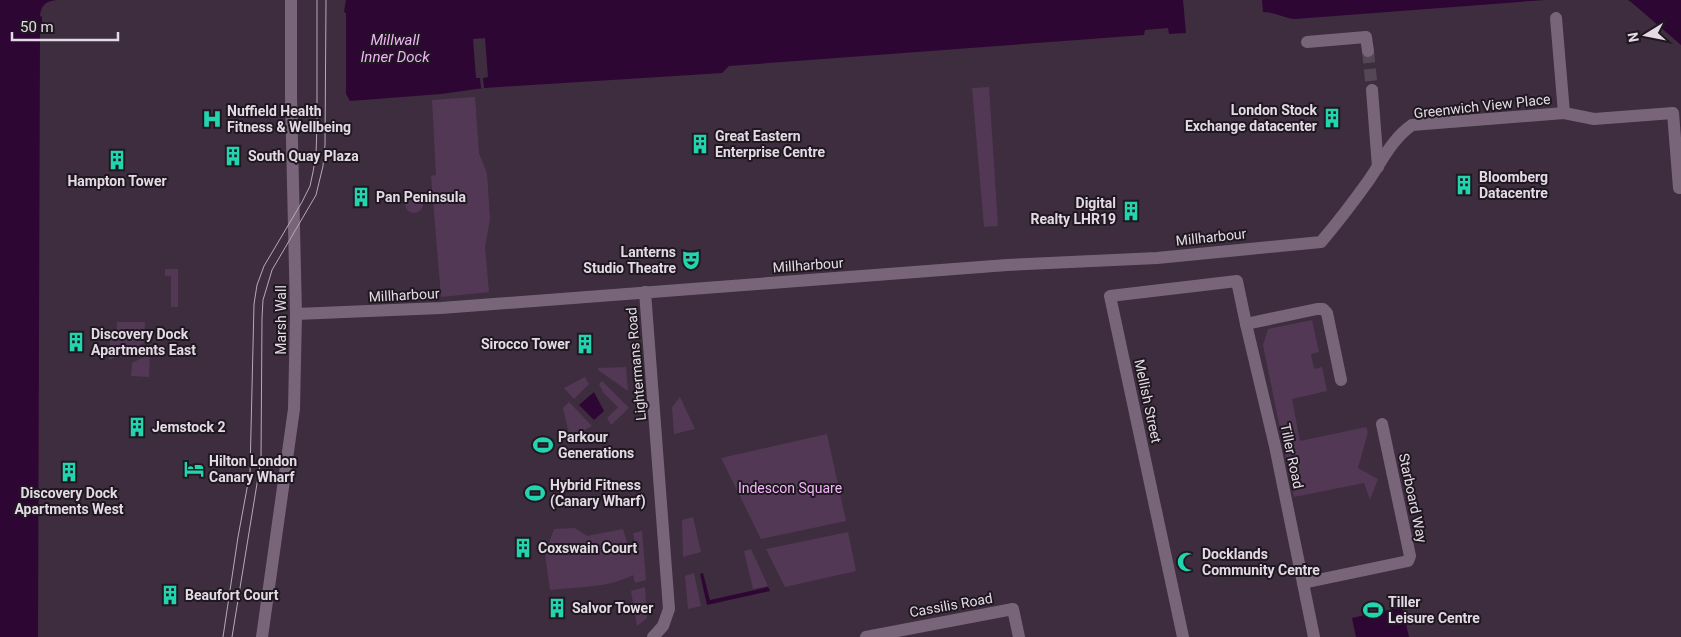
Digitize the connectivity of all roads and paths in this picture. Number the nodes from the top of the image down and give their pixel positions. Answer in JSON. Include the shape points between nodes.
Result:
{"nodes":[{"id":1,"x":291,"y":0,"type":"edge"},
{"id":2,"x":1556,"y":18,"type":"dead end"},
{"id":3,"x":1307,"y":42,"type":"dead end"},
{"id":4,"x":1368,"y":51,"type":"tunnel mouth"},
{"id":5,"x":1372,"y":90,"type":"tunnel mouth"},
{"id":6,"x":1564,"y":113,"type":"junction"},
{"id":7,"x":1378,"y":167,"type":"junction"},
{"id":8,"x":1679,"y":188,"type":"dead end"},
{"id":9,"x":1321,"y":242,"type":"joint"},
{"id":10,"x":1237,"y":281,"type":"joint"},
{"id":11,"x":645,"y":292,"type":"junction"},
{"id":12,"x":296,"y":314,"type":"junction"},
{"id":13,"x":1246,"y":324,"type":"junction"},
{"id":14,"x":1341,"y":380,"type":"dead end"},
{"id":15,"x":1382,"y":424,"type":"dead end"},
{"id":16,"x":1304,"y":583,"type":"junction"},
{"id":17,"x":262,"y":637,"type":"edge"},
{"id":18,"x":653,"y":637,"type":"edge"},
{"id":19,"x":866,"y":637,"type":"edge"},
{"id":20,"x":1019,"y":637,"type":"edge"},
{"id":21,"x":1184,"y":637,"type":"edge"},
{"id":22,"x":1314,"y":637,"type":"edge"}],
"edges":[{"from":1,"to":12,"type":"street","name":"Marsh Wall"},
{"from":2,"to":6,"type":"street"},
{"from":3,"to":4,"type":"street","via":[[1366,37]]},
{"from":5,"to":7,"type":"street"},
{"from":6,"to":7,"type":"street","name":"Greenwich View Place","via":[[1412,126],[1401,133]]},
{"from":6,"to":8,"type":"street","name":"Greenwich View Place","via":[[1594,120],[1673,113]]},
{"from":7,"to":9,"type":"street","name":"Greenwich View Place"},
{"from":9,"to":11,"type":"street","name":"Millharbour","via":[[1157,258],[1007,265]]},
{"from":10,"to":13,"type":"street","name":"Tiller Road"},
{"from":10,"to":21,"type":"street","name":"Mellish Street","via":[[1110,296]]},
{"from":11,"to":12,"type":"street","name":"Millharbour","via":[[441,308]]},
{"from":11,"to":18,"type":"street","name":"Lightermans Road","via":[[669,609],[664,626]]},
{"from":12,"to":17,"type":"street","name":"Marsh Wall","via":[[295,402]]},
{"from":13,"to":14,"type":"street","via":[[1323,309],[1327,313]]},
{"from":13,"to":16,"type":"street","name":"Tiller Road"},
{"from":15,"to":16,"type":"street","name":"Starboard Way","via":[[1410,556],[1408,561]]},
{"from":16,"to":22,"type":"street","name":"Tiller Road"},
{"from":19,"to":20,"type":"street","name":"Cassilis Road","via":[[1013,609]]}]}
